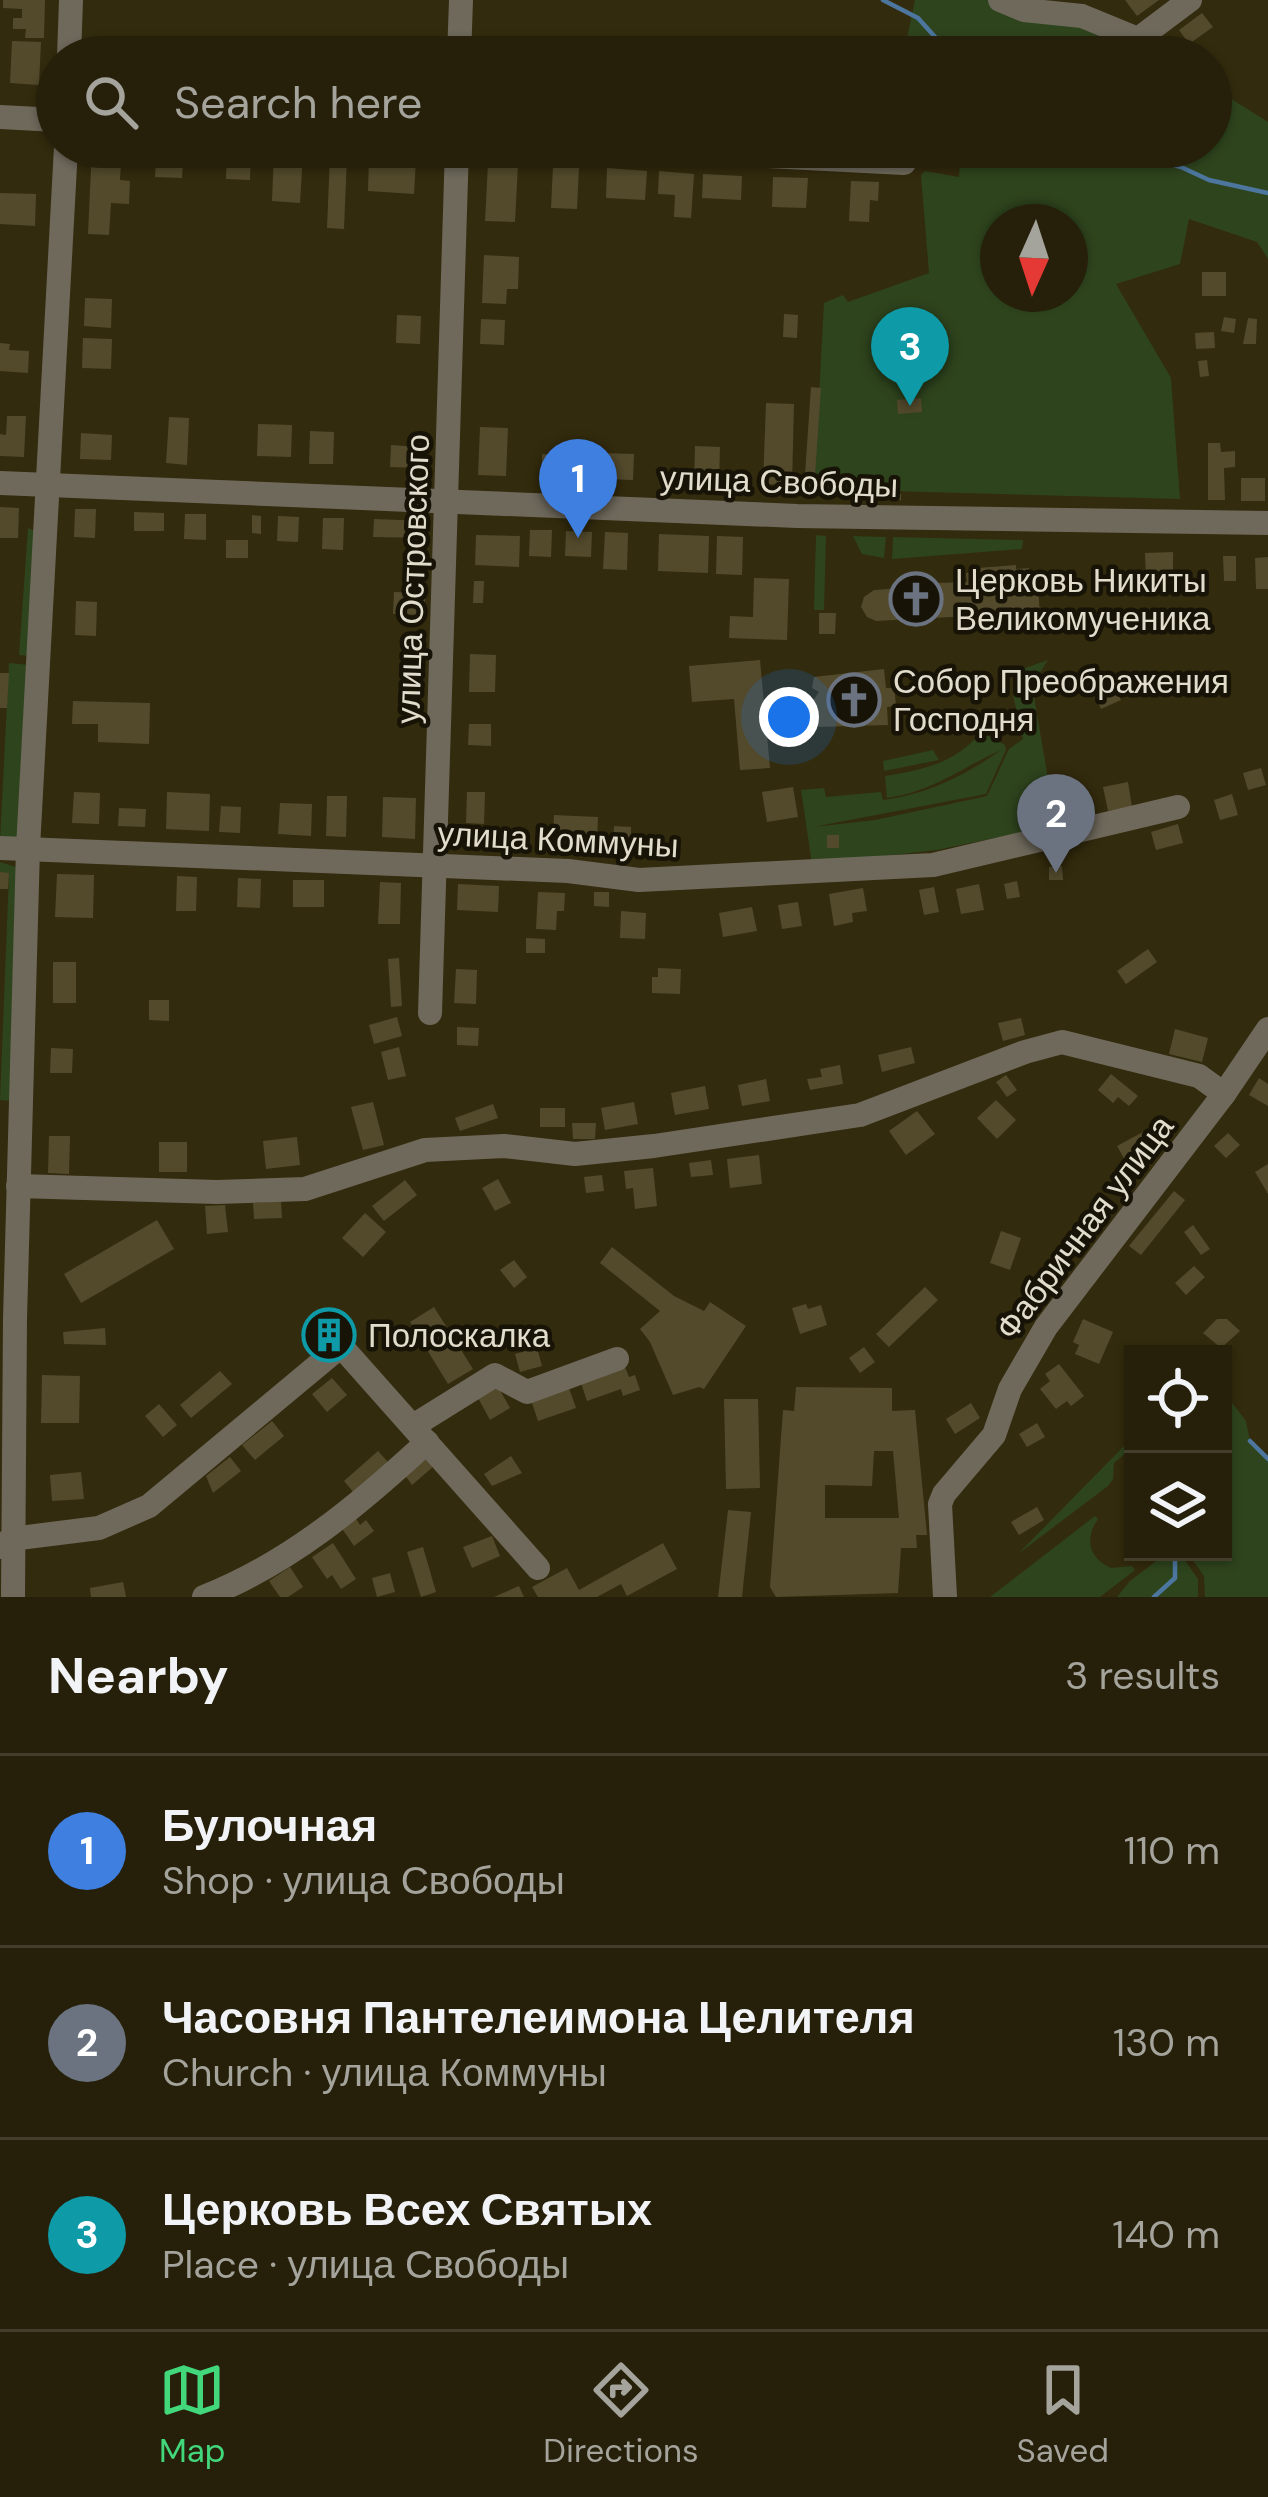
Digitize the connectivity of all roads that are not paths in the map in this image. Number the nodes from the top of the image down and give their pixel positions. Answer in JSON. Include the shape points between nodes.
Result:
{"nodes":[{"id":1,"x":71,"y":0,"type":"edge"},
{"id":2,"x":461,"y":0,"type":"edge"},
{"id":3,"x":1000,"y":0,"type":"edge"},
{"id":4,"x":1190,"y":0,"type":"edge"},
{"id":5,"x":70,"y":36,"type":"edge"},
{"id":6,"x":460,"y":36,"type":"edge"},
{"id":7,"x":1131,"y":36,"type":"edge"},
{"id":8,"x":1142,"y":36,"type":"edge"},
{"id":9,"x":0,"y":117,"type":"edge"},
{"id":10,"x":36,"y":119,"type":"edge"},
{"id":11,"x":65,"y":168,"type":"edge"},
{"id":12,"x":456,"y":168,"type":"edge"},
{"id":13,"x":0,"y":483,"type":"edge"},
{"id":14,"x":49,"y":485,"type":"junction"},
{"id":15,"x":447,"y":500,"type":"junction"},
{"id":16,"x":1268,"y":524,"type":"edge"},
{"id":17,"x":1178,"y":807,"type":"dead end"},
{"id":18,"x":0,"y":848,"type":"edge"},
{"id":19,"x":28,"y":848,"type":"junction"},
{"id":20,"x":437,"y":866,"type":"junction"},
{"id":21,"x":430,"y":1013,"type":"dead end"},
{"id":22,"x":1268,"y":1029,"type":"edge"},
{"id":23,"x":1225,"y":1094,"type":"junction"},
{"id":24,"x":12,"y":1194,"type":"edge"},
{"id":25,"x":617,"y":1359,"type":"dead end"},
{"id":26,"x":420,"y":1434,"type":"junction"},
{"id":27,"x":6,"y":1543,"type":"edge"},
{"id":28,"x":538,"y":1568,"type":"dead end"},
{"id":29,"x":13,"y":1597,"type":"edge"},
{"id":30,"x":204,"y":1597,"type":"edge"},
{"id":31,"x":945,"y":1597,"type":"edge"}],
"edges":[{"from":1,"to":5,"type":"street"},
{"from":2,"to":6,"type":"street"},
{"from":3,"to":7,"type":"street","via":[[1082,16]]},
{"from":4,"to":8,"type":"street"},
{"from":9,"to":10,"type":"street"},
{"from":11,"to":14,"type":"street"},
{"from":12,"to":15,"type":"street","name":"улица Островского"},
{"from":13,"to":14,"type":"street","name":"улица Свободы"},
{"from":14,"to":15,"type":"street","name":"улица Свободы"},
{"from":14,"to":19,"type":"street"},
{"from":15,"to":16,"type":"street","name":"улица Свободы","via":[[774,516]]},
{"from":15,"to":20,"type":"street","name":"улица Островского"},
{"from":17,"to":20,"type":"street","name":"улица Коммуны","via":[[932,865],[639,880]]},
{"from":18,"to":19,"type":"street","name":"улица Коммуны"},
{"from":19,"to":20,"type":"street","name":"улица Коммуны"},
{"from":19,"to":24,"type":"street"},
{"from":20,"to":21,"type":"street","name":"улица Островского"},
{"from":22,"to":23,"type":"street","name":"Фабричная улица"},
{"from":23,"to":24,"type":"street","via":[[1198,1076],[1062,1042],[860,1115],[654,1146],[575,1154],[504,1146],[425,1150],[304,1190]]},
{"from":23,"to":31,"type":"street","name":"Фабричная улица","via":[[1046,1327],[994,1435],[944,1494]]},
{"from":24,"to":27,"type":"street"},
{"from":25,"to":26,"type":"street","via":[[527,1392],[496,1375]]},
{"from":26,"to":27,"type":"street","via":[[341,1346],[149,1506],[100,1528]]},
{"from":26,"to":28,"type":"street"},
{"from":26,"to":30,"type":"street","via":[[340,1518],[253,1578]]},
{"from":27,"to":29,"type":"street"}]}
